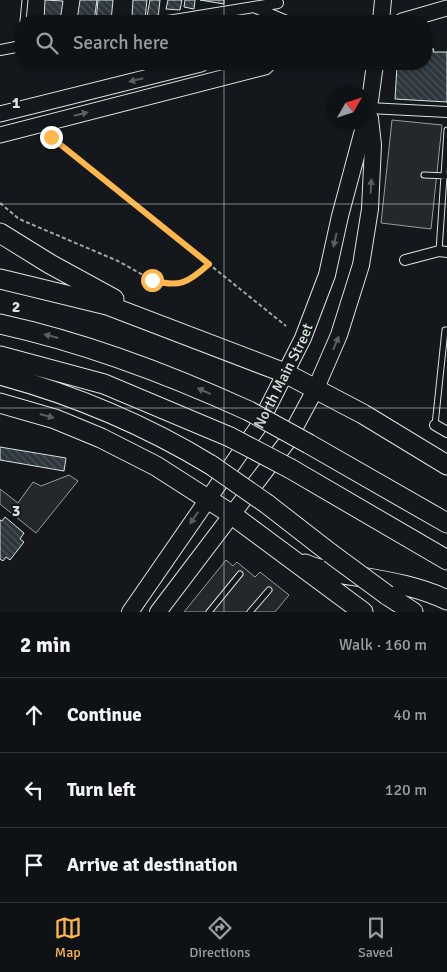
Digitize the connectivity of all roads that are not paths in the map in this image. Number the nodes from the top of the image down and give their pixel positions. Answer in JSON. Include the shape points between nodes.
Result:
{"nodes":[{"id":1,"x":25,"y":0,"type":"edge"},
{"id":2,"x":383,"y":0,"type":"edge"},
{"id":3,"x":278,"y":1,"type":"edge"},
{"id":4,"x":251,"y":7,"type":"junction"},
{"id":5,"x":447,"y":8,"type":"edge"},
{"id":6,"x":24,"y":15,"type":"edge"},
{"id":7,"x":204,"y":15,"type":"edge"},
{"id":8,"x":274,"y":15,"type":"edge"},
{"id":9,"x":382,"y":15,"type":"edge"},
{"id":10,"x":423,"y":15,"type":"edge"},
{"id":11,"x":15,"y":47,"type":"edge"},
{"id":12,"x":0,"y":50,"type":"edge"},
{"id":13,"x":177,"y":70,"type":"edge"},
{"id":14,"x":253,"y":70,"type":"edge"},
{"id":15,"x":374,"y":70,"type":"edge"},
{"id":16,"x":372,"y":86,"type":"edge"},
{"id":17,"x":372,"y":108,"type":"edge"},
{"id":18,"x":447,"y":112,"type":"edge"},
{"id":19,"x":0,"y":114,"type":"edge"},
{"id":20,"x":363,"y":130,"type":"edge"},
{"id":21,"x":371,"y":130,"type":"edge"},
{"id":22,"x":447,"y":130,"type":"edge"},
{"id":23,"x":0,"y":135,"type":"edge"},
{"id":24,"x":424,"y":175,"type":"dead end"},
{"id":25,"x":446,"y":176,"type":"edge"},
{"id":26,"x":0,"y":233,"type":"edge"},
{"id":27,"x":443,"y":251,"type":"edge"},
{"id":28,"x":405,"y":260,"type":"dead end"},
{"id":29,"x":0,"y":279,"type":"edge"},
{"id":30,"x":142,"y":318,"type":"junction"},
{"id":31,"x":0,"y":324,"type":"edge"},
{"id":32,"x":447,"y":330,"type":"edge"},
{"id":33,"x":0,"y":356,"type":"edge"},
{"id":34,"x":285,"y":373,"type":"junction"},
{"id":35,"x":0,"y":375,"type":"edge"},
{"id":36,"x":316,"y":388,"type":"junction"},
{"id":37,"x":0,"y":404,"type":"edge"},
{"id":38,"x":435,"y":425,"type":"joint"},
{"id":39,"x":447,"y":432,"type":"edge"},
{"id":40,"x":447,"y":465,"type":"edge"},
{"id":41,"x":208,"y":498,"type":"junction"},
{"id":42,"x":231,"y":514,"type":"junction"},
{"id":43,"x":447,"y":523,"type":"edge"},
{"id":44,"x":290,"y":558,"type":"junction"},
{"id":45,"x":447,"y":560,"type":"edge"},
{"id":46,"x":240,"y":574,"type":"dead end"},
{"id":47,"x":269,"y":590,"type":"dead end"},
{"id":48,"x":447,"y":600,"type":"edge"},
{"id":49,"x":130,"y":612,"type":"edge"},
{"id":50,"x":158,"y":612,"type":"edge"},
{"id":51,"x":209,"y":612,"type":"edge"},
{"id":52,"x":250,"y":612,"type":"edge"},
{"id":53,"x":363,"y":612,"type":"edge"},
{"id":54,"x":413,"y":612,"type":"edge"}],
"edges":[{"from":1,"to":6,"type":"lane"},
{"from":2,"to":9,"type":"main road"},
{"from":3,"to":4,"type":"street"},
{"from":4,"to":7,"type":"street"},
{"from":4,"to":8,"type":"street"},
{"from":5,"to":10,"type":"main road"},
{"from":11,"to":12,"type":"street"},
{"from":13,"to":19,"type":"main road","one_way":true},
{"from":23,"to":14,"type":"main road","one_way":true},
{"from":15,"to":16,"type":"main road","name":"North Main Street"},
{"from":17,"to":18,"type":"street"},
{"from":20,"to":34,"type":"main road","name":"North Main Street","one_way":true,"via":[[327,275],[303,338]]},
{"from":36,"to":21,"type":"main road","name":"North Main Street","one_way":true,"via":[[339,336],[361,265],[371,191]]},
{"from":22,"to":25,"type":"lane"},
{"from":24,"to":25,"type":"lane"},
{"from":25,"to":27,"type":"lane"},
{"from":26,"to":30,"type":"highway","via":[[129,307]]},
{"from":27,"to":28,"type":"street"},
{"from":29,"to":30,"type":"highway","via":[[76,296]]},
{"from":30,"to":34,"type":"highway"},
{"from":43,"to":31,"type":"highway","one_way":true,"bridge":true,"via":[[248,411],[141,364],[52,336]]},
{"from":32,"to":38,"type":"lane","via":[[444,330]]},
{"from":33,"to":45,"type":"highway","bridge":true,"via":[[104,384],[230,437]]},
{"from":34,"to":36,"type":"highway"},
{"from":34,"to":41,"type":"main road","name":"North Main Street","via":[[258,426]]},
{"from":35,"to":54,"type":"highway","bridge":true,"via":[[105,410],[211,465]]},
{"from":36,"to":40,"type":"highway"},
{"from":36,"to":42,"type":"main road","name":"North Main Street","via":[[287,442]]},
{"from":37,"to":41,"type":"highway","one_way":true,"via":[[56,419],[101,438]]},
{"from":38,"to":39,"type":"street"},
{"from":41,"to":42,"type":"highway"},
{"from":41,"to":49,"type":"main road","name":"North Main Street","one_way":true},
{"from":42,"to":44,"type":"highway"},
{"from":42,"to":50,"type":"main road","name":"North Main Street"},
{"from":44,"to":48,"type":"highway","via":[[314,568],[428,591]]},
{"from":44,"to":53,"type":"highway"},
{"from":46,"to":51,"type":"lane"},
{"from":47,"to":52,"type":"lane"}]}
